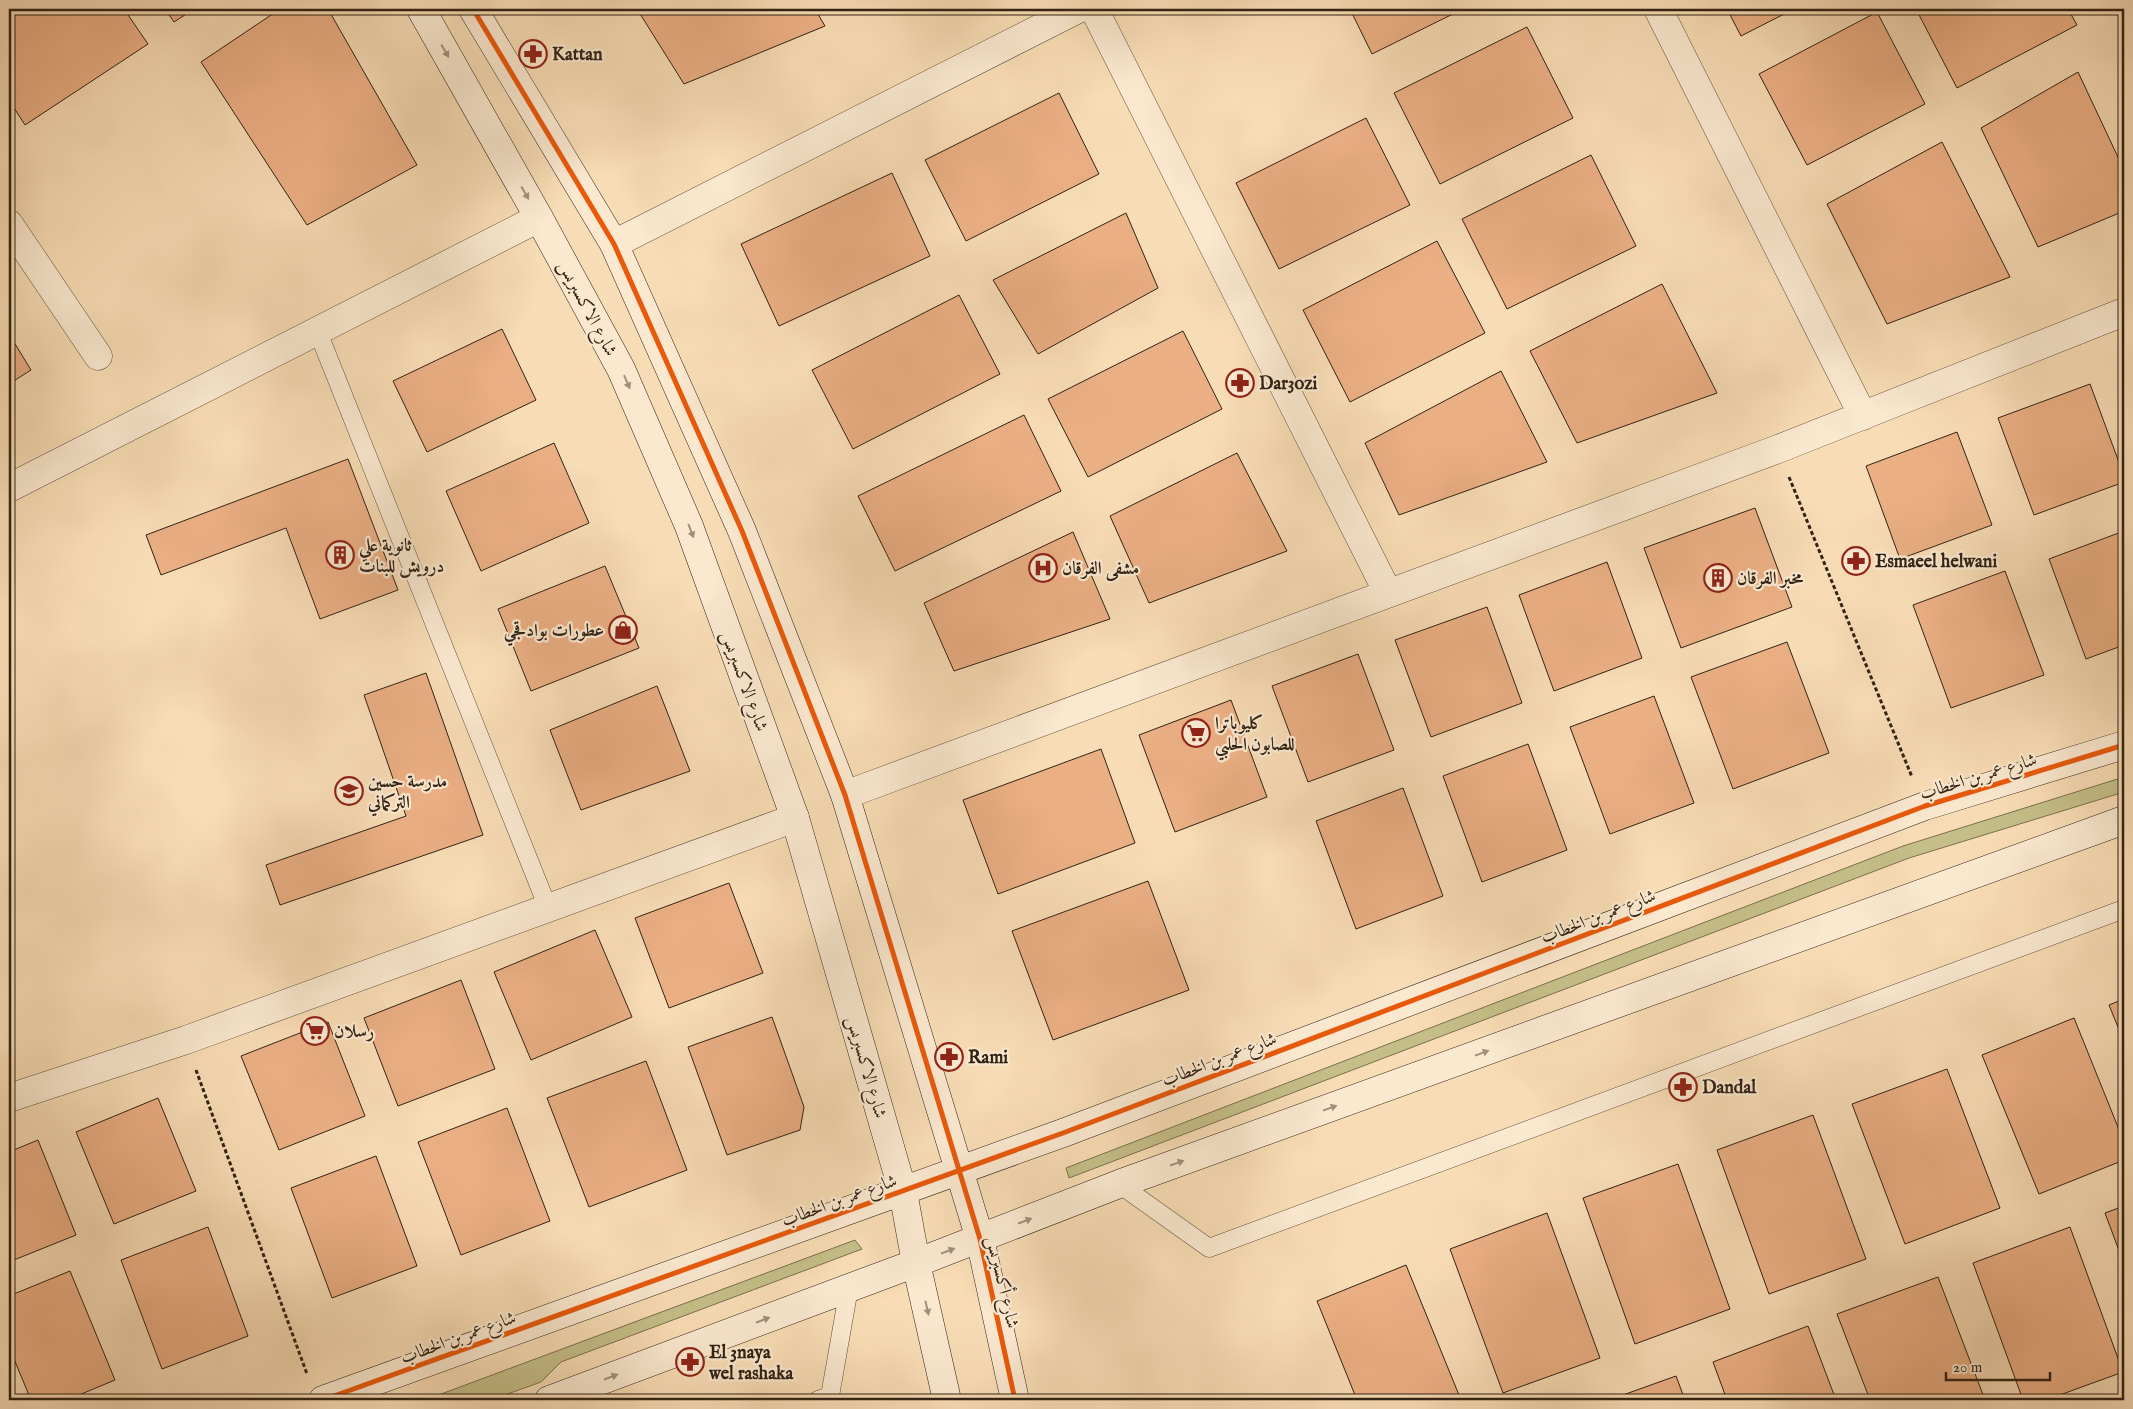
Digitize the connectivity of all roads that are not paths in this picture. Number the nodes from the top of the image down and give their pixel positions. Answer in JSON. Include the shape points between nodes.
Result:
{"nodes":[{"id":1,"x":421,"y":9,"type":"edge"},
{"id":2,"x":473,"y":9,"type":"edge"},
{"id":3,"x":1078,"y":9,"type":"edge"},
{"id":4,"x":1094,"y":9,"type":"edge"},
{"id":5,"x":1658,"y":9,"type":"edge"},
{"id":6,"x":539,"y":218,"type":"junction"},
{"id":7,"x":9,"y":224,"type":"edge"},
{"id":8,"x":614,"y":244,"type":"junction"},
{"id":9,"x":2124,"y":312,"type":"edge"},
{"id":10,"x":318,"y":332,"type":"junction"},
{"id":11,"x":98,"y":356,"type":"dead end"},
{"id":12,"x":1864,"y":416,"type":"junction"},
{"id":13,"x":9,"y":488,"type":"edge"},
{"id":14,"x":1388,"y":593,"type":"junction"},
{"id":15,"x":2124,"y":745,"type":"edge"},
{"id":16,"x":845,"y":795,"type":"junction"},
{"id":17,"x":795,"y":818,"type":"junction"},
{"id":18,"x":2124,"y":820,"type":"edge"},
{"id":19,"x":548,"y":908,"type":"junction"},
{"id":20,"x":2124,"y":909,"type":"edge"},
{"id":21,"x":9,"y":1098,"type":"edge"},
{"id":22,"x":959,"y":1170,"type":"junction"},
{"id":23,"x":1119,"y":1184,"type":"junction"},
{"id":24,"x":903,"y":1192,"type":"junction"},
{"id":25,"x":980,"y":1239,"type":"junction"},
{"id":26,"x":916,"y":1263,"type":"junction"},
{"id":27,"x":848,"y":1288,"type":"junction"},
{"id":28,"x":317,"y":1391,"type":"edge"},
{"id":29,"x":549,"y":1400,"type":"edge"},
{"id":30,"x":818,"y":1400,"type":"edge"},
{"id":31,"x":947,"y":1400,"type":"edge"},
{"id":32,"x":1015,"y":1400,"type":"edge"}],
"edges":[{"from":1,"to":6,"type":"street","name":"شارع الاكسبريس","one_way":true},
{"from":2,"to":8,"type":"street","name":"شارع أكسبريس"},
{"from":3,"to":8,"type":"street"},
{"from":4,"to":14,"type":"street"},
{"from":5,"to":12,"type":"street"},
{"from":6,"to":10,"type":"street"},
{"from":6,"to":17,"type":"street","name":"شارع الاكسبريس","one_way":true,"via":[[621,369],[689,526]]},
{"from":7,"to":11,"type":"street"},
{"from":8,"to":16,"type":"street","name":"شارع أكسبريس","via":[[742,531]]},
{"from":9,"to":12,"type":"street"},
{"from":10,"to":13,"type":"street"},
{"from":10,"to":19,"type":"lane"},
{"from":12,"to":14,"type":"street"},
{"from":14,"to":16,"type":"street"},
{"from":15,"to":22,"type":"street","name":"شارع عمر بن الخطاب","via":[[1924,806]]},
{"from":16,"to":22,"type":"street","name":"شارع أكسبريس"},
{"from":17,"to":19,"type":"street"},
{"from":17,"to":24,"type":"street","name":"شارع الاكسبريس"},
{"from":23,"to":18,"type":"street","one_way":true},
{"from":19,"to":21,"type":"street","via":[[186,1040]]},
{"from":20,"to":23,"type":"lane","via":[[1209,1248]]},
{"from":22,"to":24,"type":"street","name":"شارع عمر بن الخطاب"},
{"from":22,"to":25,"type":"street","name":"شارع أكسبريس"},
{"from":25,"to":23,"type":"street","one_way":true},
{"from":24,"to":26,"type":"street","name":"شارع الاكسبريس"},
{"from":24,"to":28,"type":"street","name":"شارع عمر بن الخطاب"},
{"from":26,"to":25,"type":"street","one_way":true},
{"from":25,"to":32,"type":"street","name":"شارع أكسبريس"},
{"from":26,"to":27,"type":"street"},
{"from":26,"to":31,"type":"street","name":"شارع الاكسبريس","one_way":true},
{"from":29,"to":27,"type":"street","one_way":true},
{"from":27,"to":30,"type":"lane","via":[[830,1396]]}]}
